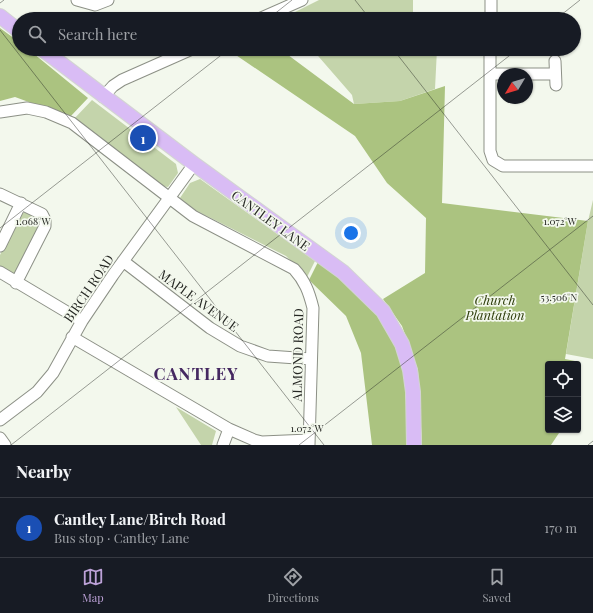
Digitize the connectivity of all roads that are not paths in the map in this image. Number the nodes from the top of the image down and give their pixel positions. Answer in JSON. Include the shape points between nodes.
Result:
{"nodes":[{"id":1,"x":77,"y":0,"type":"edge"},
{"id":2,"x":108,"y":0,"type":"edge"},
{"id":3,"x":302,"y":0,"type":"edge"},
{"id":4,"x":491,"y":0,"type":"edge"},
{"id":5,"x":275,"y":12,"type":"edge"},
{"id":6,"x":491,"y":12,"type":"edge"},
{"id":7,"x":0,"y":16,"type":"edge"},
{"id":8,"x":12,"y":25,"type":"edge"},
{"id":9,"x":51,"y":56,"type":"edge"},
{"id":10,"x":176,"y":56,"type":"edge"},
{"id":11,"x":490,"y":56,"type":"edge"},
{"id":12,"x":555,"y":61,"type":"dead end"},
{"id":13,"x":490,"y":74,"type":"junction"},
{"id":14,"x":103,"y":97,"type":"junction"},
{"id":15,"x":0,"y":112,"type":"edge"},
{"id":16,"x":194,"y":164,"type":"junction"},
{"id":17,"x":593,"y":166,"type":"edge"},
{"id":18,"x":0,"y":194,"type":"edge"},
{"id":19,"x":171,"y":198,"type":"junction"},
{"id":20,"x":21,"y":204,"type":"junction"},
{"id":21,"x":0,"y":246,"type":"edge"},
{"id":22,"x":123,"y":261,"type":"junction"},
{"id":23,"x":0,"y":272,"type":"edge"},
{"id":24,"x":16,"y":283,"type":"junction"},
{"id":25,"x":82,"y":321,"type":"junction"},
{"id":26,"x":72,"y":337,"type":"junction"},
{"id":27,"x":311,"y":359,"type":"junction"},
{"id":28,"x":0,"y":420,"type":"edge"},
{"id":29,"x":229,"y":429,"type":"junction"},
{"id":30,"x":0,"y":438,"type":"edge"},
{"id":31,"x":309,"y":443,"type":"edge"},
{"id":32,"x":5,"y":445,"type":"edge"},
{"id":33,"x":223,"y":445,"type":"edge"},
{"id":34,"x":414,"y":445,"type":"edge"}],
"edges":[{"from":1,"to":2,"type":"street","via":[[94,5]]},
{"from":3,"to":5,"type":"street"},
{"from":4,"to":6,"type":"street"},
{"from":7,"to":8,"type":"main road"},
{"from":9,"to":14,"type":"main road","name":"CANTLEY LANE"},
{"from":10,"to":14,"type":"street","via":[[122,80]]},
{"from":11,"to":13,"type":"street"},
{"from":12,"to":13,"type":"street","via":[[555,79]]},
{"from":13,"to":17,"type":"street","via":[[490,151],[493,160],[503,166]]},
{"from":14,"to":16,"type":"main road","name":"CANTLEY LANE"},
{"from":15,"to":19,"type":"street","name":"ALMOND ROAD","via":[[27,108],[46,112],[72,124]]},
{"from":16,"to":19,"type":"street","name":"BIRCH ROAD"},
{"from":16,"to":34,"type":"main road","name":"CANTLEY LANE","via":[[343,272],[384,311],[402,344],[410,370]]},
{"from":18,"to":20,"type":"street"},
{"from":19,"to":22,"type":"street","name":"BIRCH ROAD"},
{"from":19,"to":27,"type":"street","name":"ALMOND ROAD","via":[[193,216],[294,269],[310,294],[313,308]]},
{"from":20,"to":21,"type":"street"},
{"from":20,"to":24,"type":"street","via":[[42,214],[45,220]]},
{"from":22,"to":25,"type":"street","name":"BIRCH ROAD"},
{"from":22,"to":27,"type":"street","name":"MAPLE AVENUE","via":[[210,328],[240,346],[268,356]]},
{"from":23,"to":24,"type":"street"},
{"from":24,"to":25,"type":"street"},
{"from":25,"to":26,"type":"street","name":"BIRCH ROAD"},
{"from":26,"to":28,"type":"street","name":"BIRCH ROAD","via":[[44,384]]},
{"from":26,"to":29,"type":"street"},
{"from":27,"to":31,"type":"street","name":"ALMOND ROAD"},
{"from":29,"to":31,"type":"street","via":[[262,442]]},
{"from":29,"to":33,"type":"street"},
{"from":30,"to":32,"type":"street"}]}
